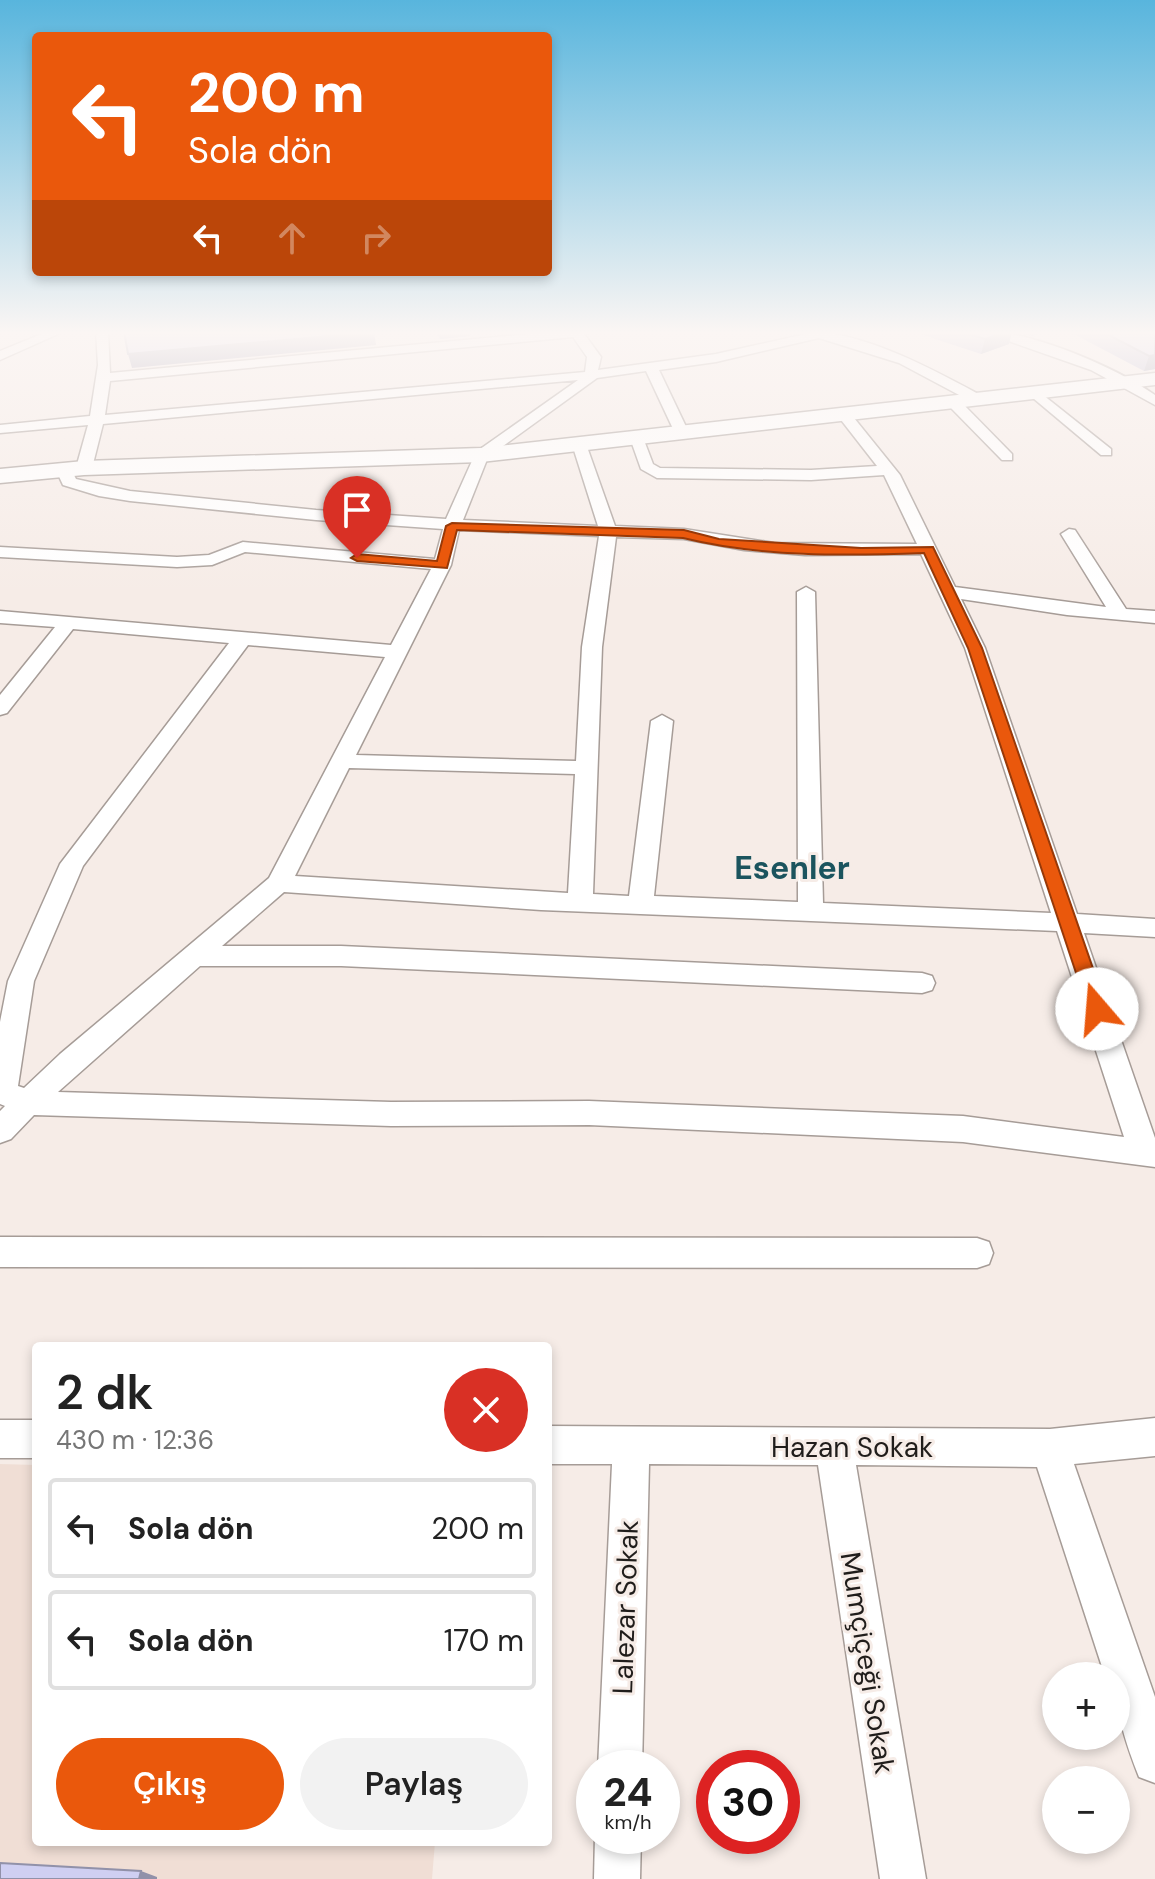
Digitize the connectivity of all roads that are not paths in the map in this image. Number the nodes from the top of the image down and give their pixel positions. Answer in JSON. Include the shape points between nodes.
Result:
{"nodes":[{"id":1,"x":97,"y":419,"type":"junction"},
{"id":2,"x":101,"y":419,"type":"edge"},
{"id":3,"x":531,"y":419,"type":"edge"},
{"id":4,"x":675,"y":419,"type":"edge"},
{"id":5,"x":819,"y":419,"type":"edge"},
{"id":6,"x":847,"y":419,"type":"edge"},
{"id":7,"x":969,"y":419,"type":"edge"},
{"id":8,"x":1066,"y":419,"type":"edge"},
{"id":9,"x":0,"y":429,"type":"edge"},
{"id":10,"x":682,"y":433,"type":"junction"},
{"id":11,"x":637,"y":438,"type":"junction"},
{"id":12,"x":579,"y":444,"type":"junction"},
{"id":13,"x":1106,"y":452,"type":"dead end"},
{"id":14,"x":481,"y":455,"type":"junction"},
{"id":15,"x":1007,"y":457,"type":"dead end"},
{"id":16,"x":74,"y":469,"type":"junction"},
{"id":17,"x":888,"y":470,"type":"junction"},
{"id":18,"x":0,"y":476,"type":"edge"},
{"id":19,"x":452,"y":526,"type":"junction"},
{"id":20,"x":608,"y":531,"type":"junction"},
{"id":21,"x":1069,"y":534,"type":"dead end"},
{"id":22,"x":929,"y":549,"type":"junction"},
{"id":23,"x":0,"y":552,"type":"edge"},
{"id":24,"x":442,"y":565,"type":"junction"},
{"id":25,"x":806,"y":592,"type":"dead end"},
{"id":26,"x":949,"y":592,"type":"junction"},
{"id":27,"x":1120,"y":614,"type":"junction"},
{"id":28,"x":0,"y":617,"type":"edge"},
{"id":29,"x":1155,"y":617,"type":"edge"},
{"id":30,"x":69,"y":622,"type":"junction"},
{"id":31,"x":244,"y":637,"type":"junction"},
{"id":32,"x":399,"y":652,"type":"junction"},
{"id":33,"x":0,"y":709,"type":"edge"},
{"id":34,"x":662,"y":721,"type":"dead end"},
{"id":35,"x":342,"y":761,"type":"junction"},
{"id":36,"x":587,"y":768,"type":"junction"},
{"id":37,"x":279,"y":883,"type":"junction"},
{"id":38,"x":580,"y":902,"type":"junction"},
{"id":39,"x":641,"y":904,"type":"junction"},
{"id":40,"x":811,"y":911,"type":"junction"},
{"id":41,"x":1069,"y":922,"type":"junction"},
{"id":42,"x":1155,"y":928,"type":"edge"},
{"id":43,"x":194,"y":956,"type":"junction"},
{"id":44,"x":10,"y":981,"type":"edge"},
{"id":45,"x":922,"y":983,"type":"dead end"},
{"id":46,"x":28,"y":1103,"type":"junction"},
{"id":47,"x":0,"y":1130,"type":"edge"},
{"id":48,"x":1150,"y":1154,"type":"edge"},
{"id":49,"x":0,"y":1252,"type":"edge"},
{"id":50,"x":977,"y":1253,"type":"dead end"},
{"id":51,"x":1155,"y":1437,"type":"edge"},
{"id":52,"x":0,"y":1439,"type":"edge"},
{"id":53,"x":32,"y":1439,"type":"edge"},
{"id":54,"x":552,"y":1445,"type":"edge"},
{"id":55,"x":631,"y":1446,"type":"junction"},
{"id":56,"x":834,"y":1447,"type":"junction"},
{"id":57,"x":1050,"y":1448,"type":"junction"},
{"id":58,"x":621,"y":1750,"type":"edge"},
{"id":59,"x":1155,"y":1761,"type":"edge"},
{"id":60,"x":618,"y":1854,"type":"edge"},
{"id":61,"x":617,"y":1879,"type":"edge"},
{"id":62,"x":903,"y":1879,"type":"edge"}],
"edges":[{"from":1,"to":2,"type":"street"},
{"from":1,"to":9,"type":"street"},
{"from":1,"to":16,"type":"street"},
{"from":3,"to":14,"type":"street"},
{"from":4,"to":10,"type":"street"},
{"from":5,"to":10,"type":"street"},
{"from":6,"to":17,"type":"street"},
{"from":7,"to":15,"type":"street"},
{"from":8,"to":13,"type":"street"},
{"from":10,"to":11,"type":"street"},
{"from":11,"to":12,"type":"street"},
{"from":11,"to":17,"type":"street","via":[[646,466],[657,473]]},
{"from":12,"to":14,"type":"street"},
{"from":12,"to":20,"type":"street"},
{"from":14,"to":16,"type":"street"},
{"from":14,"to":19,"type":"street"},
{"from":16,"to":18,"type":"street"},
{"from":16,"to":19,"type":"street","via":[[69,482],[95,493]]},
{"from":17,"to":22,"type":"street"},
{"from":19,"to":20,"type":"street"},
{"from":19,"to":24,"type":"street"},
{"from":20,"to":22,"type":"street","via":[[861,552]]},
{"from":20,"to":36,"type":"street","via":[[592,647]]},
{"from":21,"to":27,"type":"street"},
{"from":22,"to":26,"type":"street"},
{"from":23,"to":24,"type":"street","via":[[177,562],[212,560],[243,547]]},
{"from":24,"to":32,"type":"street"},
{"from":25,"to":40,"type":"street"},
{"from":26,"to":27,"type":"street"},
{"from":26,"to":41,"type":"street","via":[[975,648]]},
{"from":27,"to":29,"type":"street"},
{"from":28,"to":30,"type":"street"},
{"from":30,"to":31,"type":"street"},
{"from":30,"to":33,"type":"street"},
{"from":31,"to":32,"type":"street"},
{"from":31,"to":44,"type":"street","via":[[72,864]]},
{"from":32,"to":35,"type":"street"},
{"from":34,"to":39,"type":"street"},
{"from":35,"to":36,"type":"street"},
{"from":35,"to":37,"type":"street"},
{"from":36,"to":38,"type":"street"},
{"from":37,"to":38,"type":"street"},
{"from":37,"to":43,"type":"street"},
{"from":38,"to":39,"type":"street"},
{"from":39,"to":40,"type":"street"},
{"from":40,"to":41,"type":"street"},
{"from":41,"to":42,"type":"street"},
{"from":41,"to":48,"type":"street"},
{"from":43,"to":45,"type":"street","via":[[341,956]]},
{"from":43,"to":46,"type":"street"},
{"from":44,"to":46,"type":"street","via":[[2,1092]]},
{"from":46,"to":47,"type":"street"},
{"from":46,"to":48,"type":"street","via":[[391,1114],[589,1113],[963,1129]]},
{"from":49,"to":50,"type":"street"},
{"from":51,"to":57,"type":"street","name":"Hazan Sokak"},
{"from":52,"to":53,"type":"street"},
{"from":54,"to":55,"type":"street","name":"Hazan Sokak"},
{"from":55,"to":56,"type":"street","name":"Hazan Sokak"},
{"from":55,"to":58,"type":"street","name":"Lalezar Sokak"},
{"from":56,"to":57,"type":"street","name":"Hazan Sokak"},
{"from":56,"to":62,"type":"street","name":"Mumçiçeği Sokak"},
{"from":57,"to":59,"type":"street"},
{"from":60,"to":61,"type":"street"}]}
